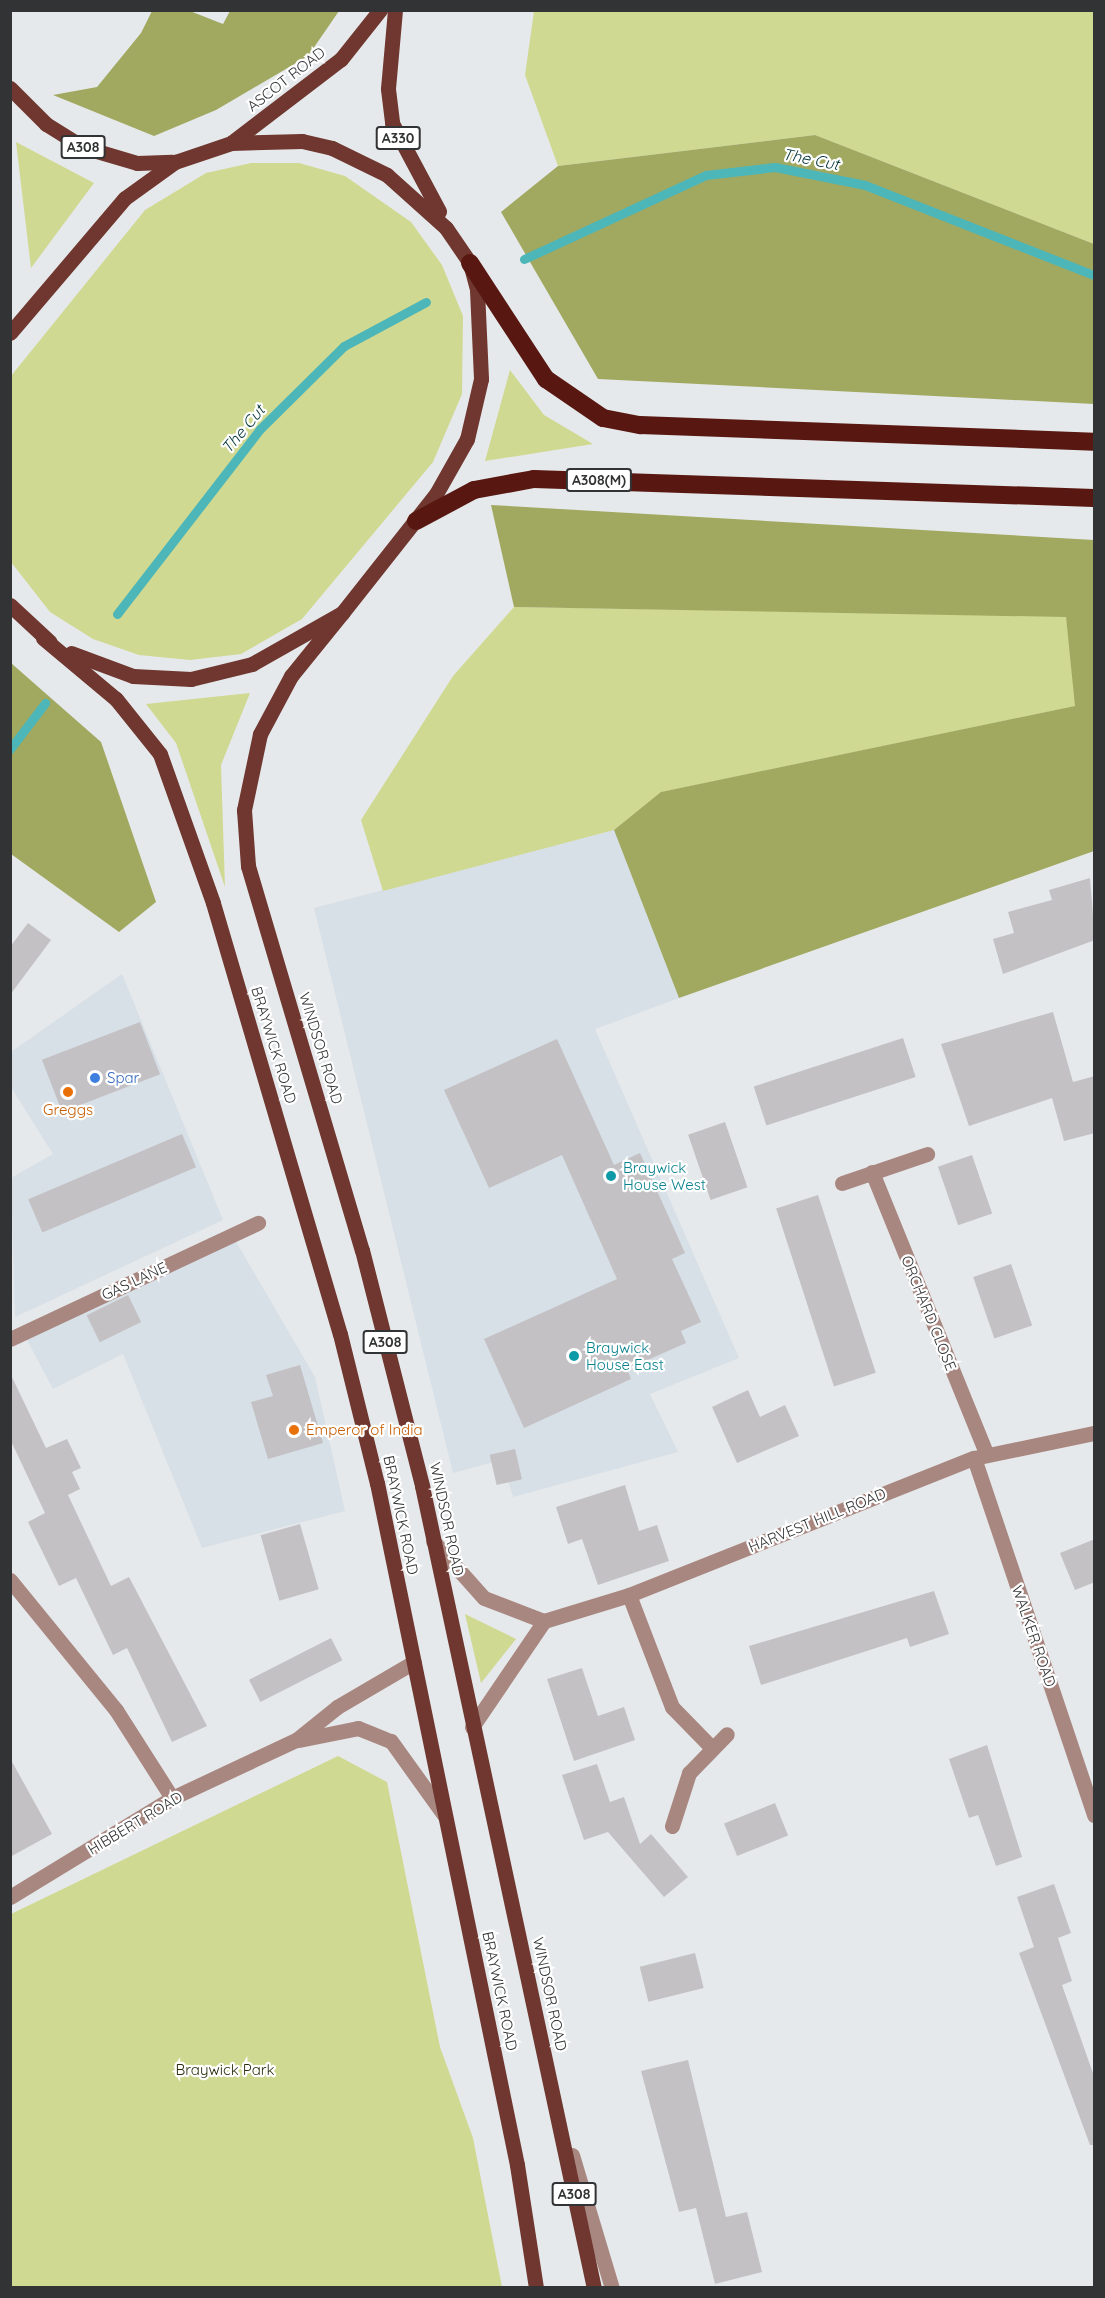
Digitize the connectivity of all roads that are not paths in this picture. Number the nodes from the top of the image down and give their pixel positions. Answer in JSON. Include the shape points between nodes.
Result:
{"nodes":[{"id":1,"x":380,"y":10,"type":"edge"},
{"id":2,"x":395,"y":10,"type":"edge"},
{"id":3,"x":10,"y":88,"type":"edge"},
{"id":4,"x":231,"y":143,"type":"junction"},
{"id":5,"x":175,"y":162,"type":"junction"},
{"id":6,"x":466,"y":257,"type":"junction"},
{"id":7,"x":10,"y":333,"type":"edge"},
{"id":8,"x":1095,"y":442,"type":"edge"},
{"id":9,"x":1095,"y":498,"type":"edge"},
{"id":10,"x":416,"y":521,"type":"junction"},
{"id":11,"x":10,"y":607,"type":"edge"},
{"id":12,"x":342,"y":612,"type":"junction"},
{"id":13,"x":43,"y":638,"type":"junction"},
{"id":14,"x":927,"y":1154,"type":"dead end"},
{"id":15,"x":872,"y":1172,"type":"junction"},
{"id":16,"x":842,"y":1183,"type":"dead end"},
{"id":17,"x":258,"y":1223,"type":"dead end"},
{"id":18,"x":10,"y":1339,"type":"edge"},
{"id":19,"x":1095,"y":1433,"type":"edge"},
{"id":20,"x":980,"y":1456,"type":"junction"},
{"id":21,"x":433,"y":1541,"type":"junction"},
{"id":22,"x":10,"y":1580,"type":"edge"},
{"id":23,"x":629,"y":1595,"type":"junction"},
{"id":24,"x":544,"y":1621,"type":"junction"},
{"id":25,"x":414,"y":1662,"type":"junction"},
{"id":26,"x":472,"y":1727,"type":"junction"},
{"id":27,"x":727,"y":1734,"type":"dead end"},
{"id":28,"x":296,"y":1740,"type":"junction"},
{"id":29,"x":712,"y":1748,"type":"junction"},
{"id":30,"x":172,"y":1798,"type":"junction"},
{"id":31,"x":444,"y":1815,"type":"junction"},
{"id":32,"x":1095,"y":1815,"type":"edge"},
{"id":33,"x":672,"y":1826,"type":"dead end"},
{"id":34,"x":10,"y":1897,"type":"edge"},
{"id":35,"x":555,"y":2100,"type":"junction"},
{"id":36,"x":536,"y":2288,"type":"edge"},
{"id":37,"x":594,"y":2288,"type":"edge"},
{"id":38,"x":612,"y":2288,"type":"edge"}],
"edges":[{"from":1,"to":4,"type":"main road","name":"ASCOT ROAD","via":[[327,71]]},
{"from":2,"to":6,"type":"main road","number":"A330","via":[[388,88],[392,123]]},
{"from":3,"to":5,"type":"main road","number":"A308","via":[[46,124],[83,147],[137,163]]},
{"from":4,"to":5,"type":"main road"},
{"from":4,"to":6,"type":"main road","via":[[302,141],[359,159],[428,207]]},
{"from":5,"to":7,"type":"main road","via":[[103,220]]},
{"from":6,"to":8,"type":"highway","via":[[546,379],[603,418],[640,425]]},
{"from":6,"to":10,"type":"main road","name":"WINDSOR ROAD","via":[[481,318],[476,410],[454,467]]},
{"from":9,"to":10,"type":"highway","number":"A308(M)","via":[[534,479],[468,493]]},
{"from":10,"to":12,"type":"main road","name":"WINDSOR ROAD"},
{"from":11,"to":13,"type":"main road","name":"BRAYWICK ROAD"},
{"from":12,"to":13,"type":"main road","via":[[271,656],[191,679],[133,676]]},
{"from":12,"to":21,"type":"main road","name":"WINDSOR ROAD","number":"A308","via":[[291,676],[260,734],[247,783],[244,838],[255,897],[362,1250]]},
{"from":13,"to":25,"type":"main road","name":"BRAYWICK ROAD","number":"A308","via":[[132,715],[160,754],[178,794],[340,1334]]},
{"from":14,"to":15,"type":"street"},
{"from":15,"to":16,"type":"street"},
{"from":15,"to":20,"type":"street","name":"ORCHARD CLOSE"},
{"from":17,"to":18,"type":"street","name":"GAS LANE"},
{"from":19,"to":20,"type":"street","name":"HARVEST HILL ROAD"},
{"from":20,"to":23,"type":"street","name":"HARVEST HILL ROAD"},
{"from":20,"to":32,"type":"street","name":"WALKER ROAD"},
{"from":21,"to":24,"type":"street","via":[[484,1598]]},
{"from":21,"to":26,"type":"main road","name":"WINDSOR ROAD","number":"A308"},
{"from":22,"to":30,"type":"street","via":[[116,1710]]},
{"from":23,"to":24,"type":"street","name":"HARVEST HILL ROAD"},
{"from":23,"to":29,"type":"street","via":[[672,1707]]},
{"from":24,"to":26,"type":"street"},
{"from":25,"to":28,"type":"street","name":"HIBBERT ROAD","via":[[337,1707]]},
{"from":25,"to":31,"type":"main road","name":"BRAYWICK ROAD","number":"A308"},
{"from":26,"to":35,"type":"main road","name":"WINDSOR ROAD","number":"A308"},
{"from":27,"to":29,"type":"street"},
{"from":28,"to":30,"type":"street","name":"HIBBERT ROAD"},
{"from":28,"to":31,"type":"street","name":"HIBBERT ROAD","via":[[358,1728],[391,1741]]},
{"from":29,"to":33,"type":"street","via":[[689,1773]]},
{"from":30,"to":34,"type":"street","name":"HIBBERT ROAD"},
{"from":31,"to":36,"type":"main road","name":"BRAYWICK ROAD","number":"A308","via":[[517,2165]]},
{"from":35,"to":37,"type":"main road","name":"WINDSOR ROAD","number":"A308"},
{"from":35,"to":38,"type":"street"}]}
